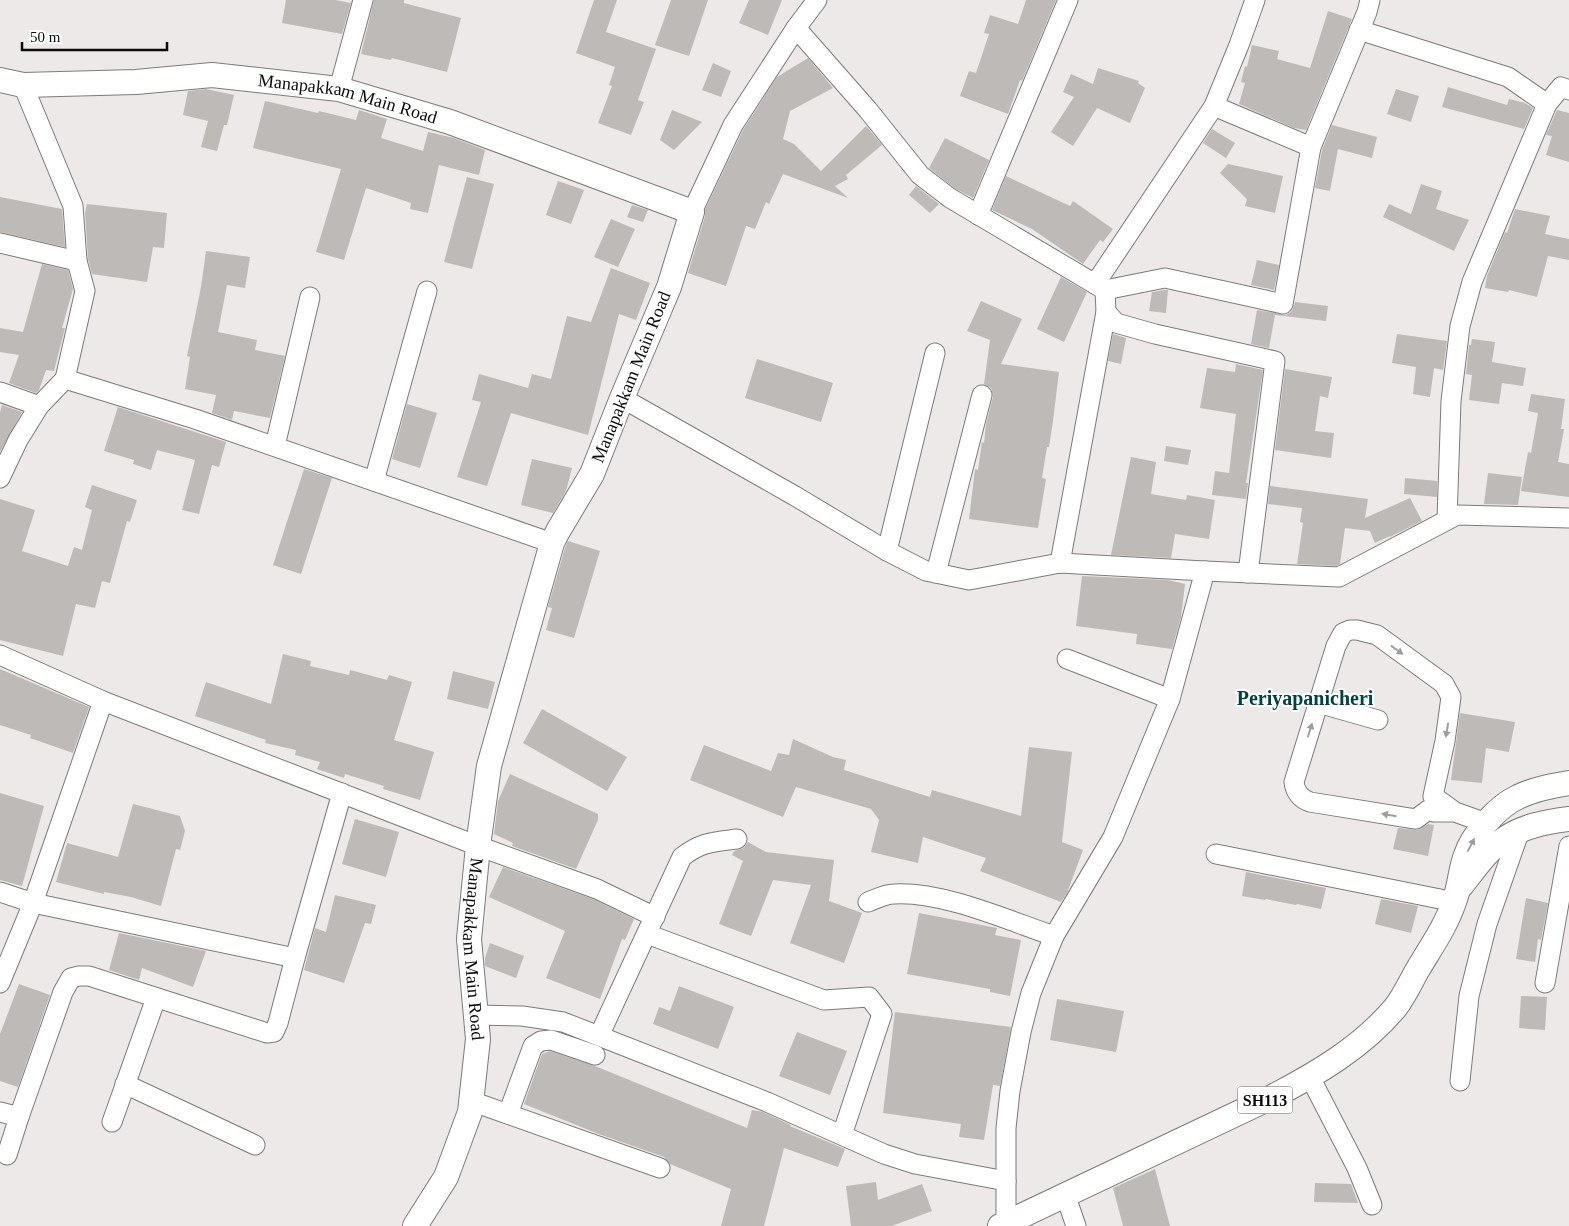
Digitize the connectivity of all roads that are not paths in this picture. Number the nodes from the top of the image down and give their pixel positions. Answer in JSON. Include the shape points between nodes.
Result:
{"nodes":[{"id":1,"x":363,"y":0,"type":"edge"},
{"id":2,"x":817,"y":0,"type":"edge"},
{"id":3,"x":1068,"y":0,"type":"edge"},
{"id":4,"x":1255,"y":0,"type":"edge"},
{"id":5,"x":1370,"y":0,"type":"edge"},
{"id":6,"x":796,"y":28,"type":"junction"},
{"id":7,"x":1360,"y":30,"type":"junction"},
{"id":8,"x":0,"y":80,"type":"edge"},
{"id":9,"x":24,"y":85,"type":"junction"},
{"id":10,"x":339,"y":89,"type":"junction"},
{"id":11,"x":1569,"y":90,"type":"edge"},
{"id":12,"x":1547,"y":104,"type":"junction"},
{"id":13,"x":1214,"y":106,"type":"junction"},
{"id":14,"x":1311,"y":147,"type":"junction"},
{"id":15,"x":692,"y":212,"type":"junction"},
{"id":16,"x":978,"y":215,"type":"junction"},
{"id":17,"x":0,"y":243,"type":"edge"},
{"id":18,"x":77,"y":261,"type":"junction"},
{"id":19,"x":1100,"y":287,"type":"junction"},
{"id":20,"x":427,"y":291,"type":"dead end"},
{"id":21,"x":310,"y":297,"type":"dead end"},
{"id":22,"x":1106,"y":312,"type":"junction"},
{"id":23,"x":935,"y":353,"type":"dead end"},
{"id":24,"x":65,"y":379,"type":"junction"},
{"id":25,"x":0,"y":392,"type":"edge"},
{"id":26,"x":982,"y":395,"type":"dead end"},
{"id":27,"x":622,"y":398,"type":"junction"},
{"id":28,"x":39,"y":406,"type":"junction"},
{"id":29,"x":275,"y":446,"type":"junction"},
{"id":30,"x":0,"y":478,"type":"edge"},
{"id":31,"x":374,"y":481,"type":"junction"},
{"id":32,"x":1569,"y":518,"type":"edge"},
{"id":33,"x":1448,"y":520,"type":"junction"},
{"id":34,"x":552,"y":543,"type":"junction"},
{"id":35,"x":887,"y":551,"type":"junction"},
{"id":36,"x":1060,"y":563,"type":"junction"},
{"id":37,"x":1205,"y":571,"type":"junction"},
{"id":38,"x":936,"y":573,"type":"junction"},
{"id":39,"x":1248,"y":573,"type":"junction"},
{"id":40,"x":0,"y":655,"type":"edge"},
{"id":41,"x":1067,"y":659,"type":"dead end"},
{"id":42,"x":1170,"y":700,"type":"junction"},
{"id":43,"x":103,"y":701,"type":"junction"},
{"id":44,"x":1318,"y":703,"type":"junction"},
{"id":45,"x":1378,"y":720,"type":"dead end"},
{"id":46,"x":1569,"y":784,"type":"edge"},
{"id":47,"x":342,"y":793,"type":"junction"},
{"id":48,"x":1433,"y":805,"type":"junction"},
{"id":49,"x":1569,"y":818,"type":"edge"},
{"id":50,"x":1486,"y":824,"type":"junction"},
{"id":51,"x":1520,"y":830,"type":"junction"},
{"id":52,"x":737,"y":839,"type":"dead end"},
{"id":53,"x":478,"y":846,"type":"junction"},
{"id":54,"x":1569,"y":846,"type":"edge"},
{"id":55,"x":1216,"y":854,"type":"dead end"},
{"id":56,"x":0,"y":892,"type":"edge"},
{"id":57,"x":1456,"y":896,"type":"junction"},
{"id":58,"x":868,"y":902,"type":"dead end"},
{"id":59,"x":33,"y":903,"type":"junction"},
{"id":60,"x":651,"y":926,"type":"junction"},
{"id":61,"x":1054,"y":936,"type":"junction"},
{"id":62,"x":295,"y":958,"type":"junction"},
{"id":63,"x":0,"y":982,"type":"edge"},
{"id":64,"x":1545,"y":983,"type":"dead end"},
{"id":65,"x":156,"y":998,"type":"junction"},
{"id":66,"x":476,"y":1015,"type":"junction"},
{"id":67,"x":597,"y":1046,"type":"junction"},
{"id":68,"x":1310,"y":1077,"type":"junction"},
{"id":69,"x":1460,"y":1082,"type":"dead end"},
{"id":70,"x":125,"y":1084,"type":"junction"},
{"id":71,"x":471,"y":1101,"type":"junction"},
{"id":72,"x":0,"y":1112,"type":"edge"},
{"id":73,"x":508,"y":1114,"type":"junction"},
{"id":74,"x":19,"y":1117,"type":"junction"},
{"id":75,"x":112,"y":1122,"type":"dead end"},
{"id":76,"x":842,"y":1135,"type":"junction"},
{"id":77,"x":255,"y":1145,"type":"dead end"},
{"id":78,"x":7,"y":1155,"type":"dead end"},
{"id":79,"x":660,"y":1168,"type":"dead end"},
{"id":80,"x":1006,"y":1181,"type":"junction"},
{"id":81,"x":1065,"y":1194,"type":"junction"},
{"id":82,"x":1372,"y":1205,"type":"dead end"},
{"id":83,"x":1003,"y":1225,"type":"edge"},
{"id":84,"x":415,"y":1226,"type":"edge"},
{"id":85,"x":1076,"y":1226,"type":"edge"}],
"edges":[{"from":1,"to":10,"type":"street"},
{"from":2,"to":6,"type":"street"},
{"from":3,"to":16,"type":"street"},
{"from":4,"to":13,"type":"street"},
{"from":5,"to":7,"type":"street"},
{"from":6,"to":15,"type":"street","via":[[733,125]]},
{"from":6,"to":16,"type":"street","via":[[868,110],[920,176]]},
{"from":7,"to":12,"type":"street","via":[[1508,77]]},
{"from":7,"to":14,"type":"street"},
{"from":8,"to":9,"type":"main road","name":"Manapakkam Main Road"},
{"from":9,"to":10,"type":"main road","name":"Manapakkam Main Road","via":[[136,82],[212,75]]},
{"from":9,"to":18,"type":"street","via":[[73,206]]},
{"from":10,"to":15,"type":"main road","name":"Manapakkam Main Road","via":[[450,122]]},
{"from":11,"to":12,"type":"street","via":[[1561,87]]},
{"from":12,"to":33,"type":"street","via":[[1472,282],[1460,326],[1451,402]]},
{"from":13,"to":14,"type":"street"},
{"from":13,"to":19,"type":"street"},
{"from":14,"to":19,"type":"street","via":[[1282,304],[1165,278]]},
{"from":15,"to":27,"type":"main road","name":"Manapakkam Main Road","via":[[668,287]]},
{"from":16,"to":19,"type":"street"},
{"from":17,"to":18,"type":"street"},
{"from":18,"to":24,"type":"street","via":[[85,291]]},
{"from":19,"to":22,"type":"street"},
{"from":20,"to":31,"type":"street"},
{"from":21,"to":29,"type":"street"},
{"from":22,"to":36,"type":"street"},
{"from":22,"to":39,"type":"street","via":[[1116,323],[1124,326],[1275,361]]},
{"from":23,"to":35,"type":"street"},
{"from":24,"to":28,"type":"street"},
{"from":24,"to":29,"type":"street"},
{"from":25,"to":28,"type":"street"},
{"from":26,"to":38,"type":"street"},
{"from":27,"to":34,"type":"main road","name":"Manapakkam Main Road","via":[[592,474]]},
{"from":27,"to":35,"type":"street"},
{"from":28,"to":30,"type":"street"},
{"from":29,"to":31,"type":"street"},
{"from":31,"to":34,"type":"street"},
{"from":32,"to":33,"type":"street","via":[[1457,516]]},
{"from":33,"to":39,"type":"street","via":[[1339,576]]},
{"from":34,"to":53,"type":"main road","name":"Manapakkam Main Road","via":[[489,766]]},
{"from":35,"to":38,"type":"street"},
{"from":36,"to":37,"type":"street"},
{"from":36,"to":38,"type":"street","via":[[969,580]]},
{"from":37,"to":39,"type":"street"},
{"from":37,"to":42,"type":"street"},
{"from":40,"to":43,"type":"street"},
{"from":41,"to":42,"type":"street"},
{"from":42,"to":61,"type":"street","via":[[1113,837]]},
{"from":43,"to":47,"type":"street"},
{"from":43,"to":59,"type":"street"},
{"from":44,"to":45,"type":"street"},
{"from":48,"to":44,"type":"street","one_way":true,"via":[[1416,819],[1302,798],[1294,782]]},
{"from":44,"to":48,"type":"street","one_way":true,"via":[[1336,646],[1343,633],[1350,630],[1377,635],[1444,684],[1451,697]]},
{"from":46,"to":50,"type":"main road","number":"SH113","via":[[1517,797]]},
{"from":47,"to":53,"type":"street"},
{"from":47,"to":62,"type":"street"},
{"from":48,"to":50,"type":"street"},
{"from":49,"to":51,"type":"main road","number":"SH113"},
{"from":57,"to":50,"type":"main road","number":"SH113","one_way":true,"via":[[1465,855]]},
{"from":51,"to":57,"type":"main road","number":"SH113","via":[[1502,840],[1485,856]]},
{"from":51,"to":69,"type":"street","via":[[1487,924],[1469,996]]},
{"from":52,"to":60,"type":"street","via":[[708,843],[682,857]]},
{"from":53,"to":60,"type":"street","via":[[597,889]]},
{"from":53,"to":66,"type":"main road","name":"Manapakkam Main Road","via":[[469,939]]},
{"from":54,"to":64,"type":"street"},
{"from":55,"to":57,"type":"street"},
{"from":56,"to":59,"type":"street"},
{"from":57,"to":68,"type":"main road","number":"SH113","via":[[1442,929],[1396,1007],[1357,1046]]},
{"from":58,"to":61,"type":"street","via":[[891,894],[921,894]]},
{"from":59,"to":62,"type":"street"},
{"from":59,"to":63,"type":"street"},
{"from":60,"to":67,"type":"street"},
{"from":60,"to":76,"type":"street","via":[[824,1000],[869,997],[882,1014]]},
{"from":61,"to":80,"type":"street","via":[[1031,993],[1021,1032],[1006,1128]]},
{"from":62,"to":65,"type":"street","via":[[274,1032],[266,1033]]},
{"from":65,"to":70,"type":"street"},
{"from":65,"to":74,"type":"street","via":[[88,976],[71,978],[63,992]]},
{"from":66,"to":67,"type":"street","via":[[522,1016],[563,1022]]},
{"from":66,"to":71,"type":"main road","name":"Manapakkam Main Road","via":[[478,1039]]},
{"from":67,"to":73,"type":"street","via":[[551,1040],[540,1041],[533,1046]]},
{"from":67,"to":76,"type":"street","via":[[767,1102]]},
{"from":68,"to":81,"type":"main road","number":"SH113"},
{"from":68,"to":82,"type":"street","via":[[1357,1168]]},
{"from":70,"to":75,"type":"street"},
{"from":70,"to":77,"type":"street"},
{"from":71,"to":73,"type":"street"},
{"from":71,"to":84,"type":"main road","name":"Manapakkam Main Road","via":[[446,1177]]},
{"from":72,"to":74,"type":"street"},
{"from":73,"to":79,"type":"street"},
{"from":74,"to":78,"type":"street"},
{"from":76,"to":80,"type":"street","via":[[915,1164]]},
{"from":80,"to":83,"type":"street"},
{"from":81,"to":83,"type":"main road","number":"SH113"},
{"from":81,"to":85,"type":"street"}]}
